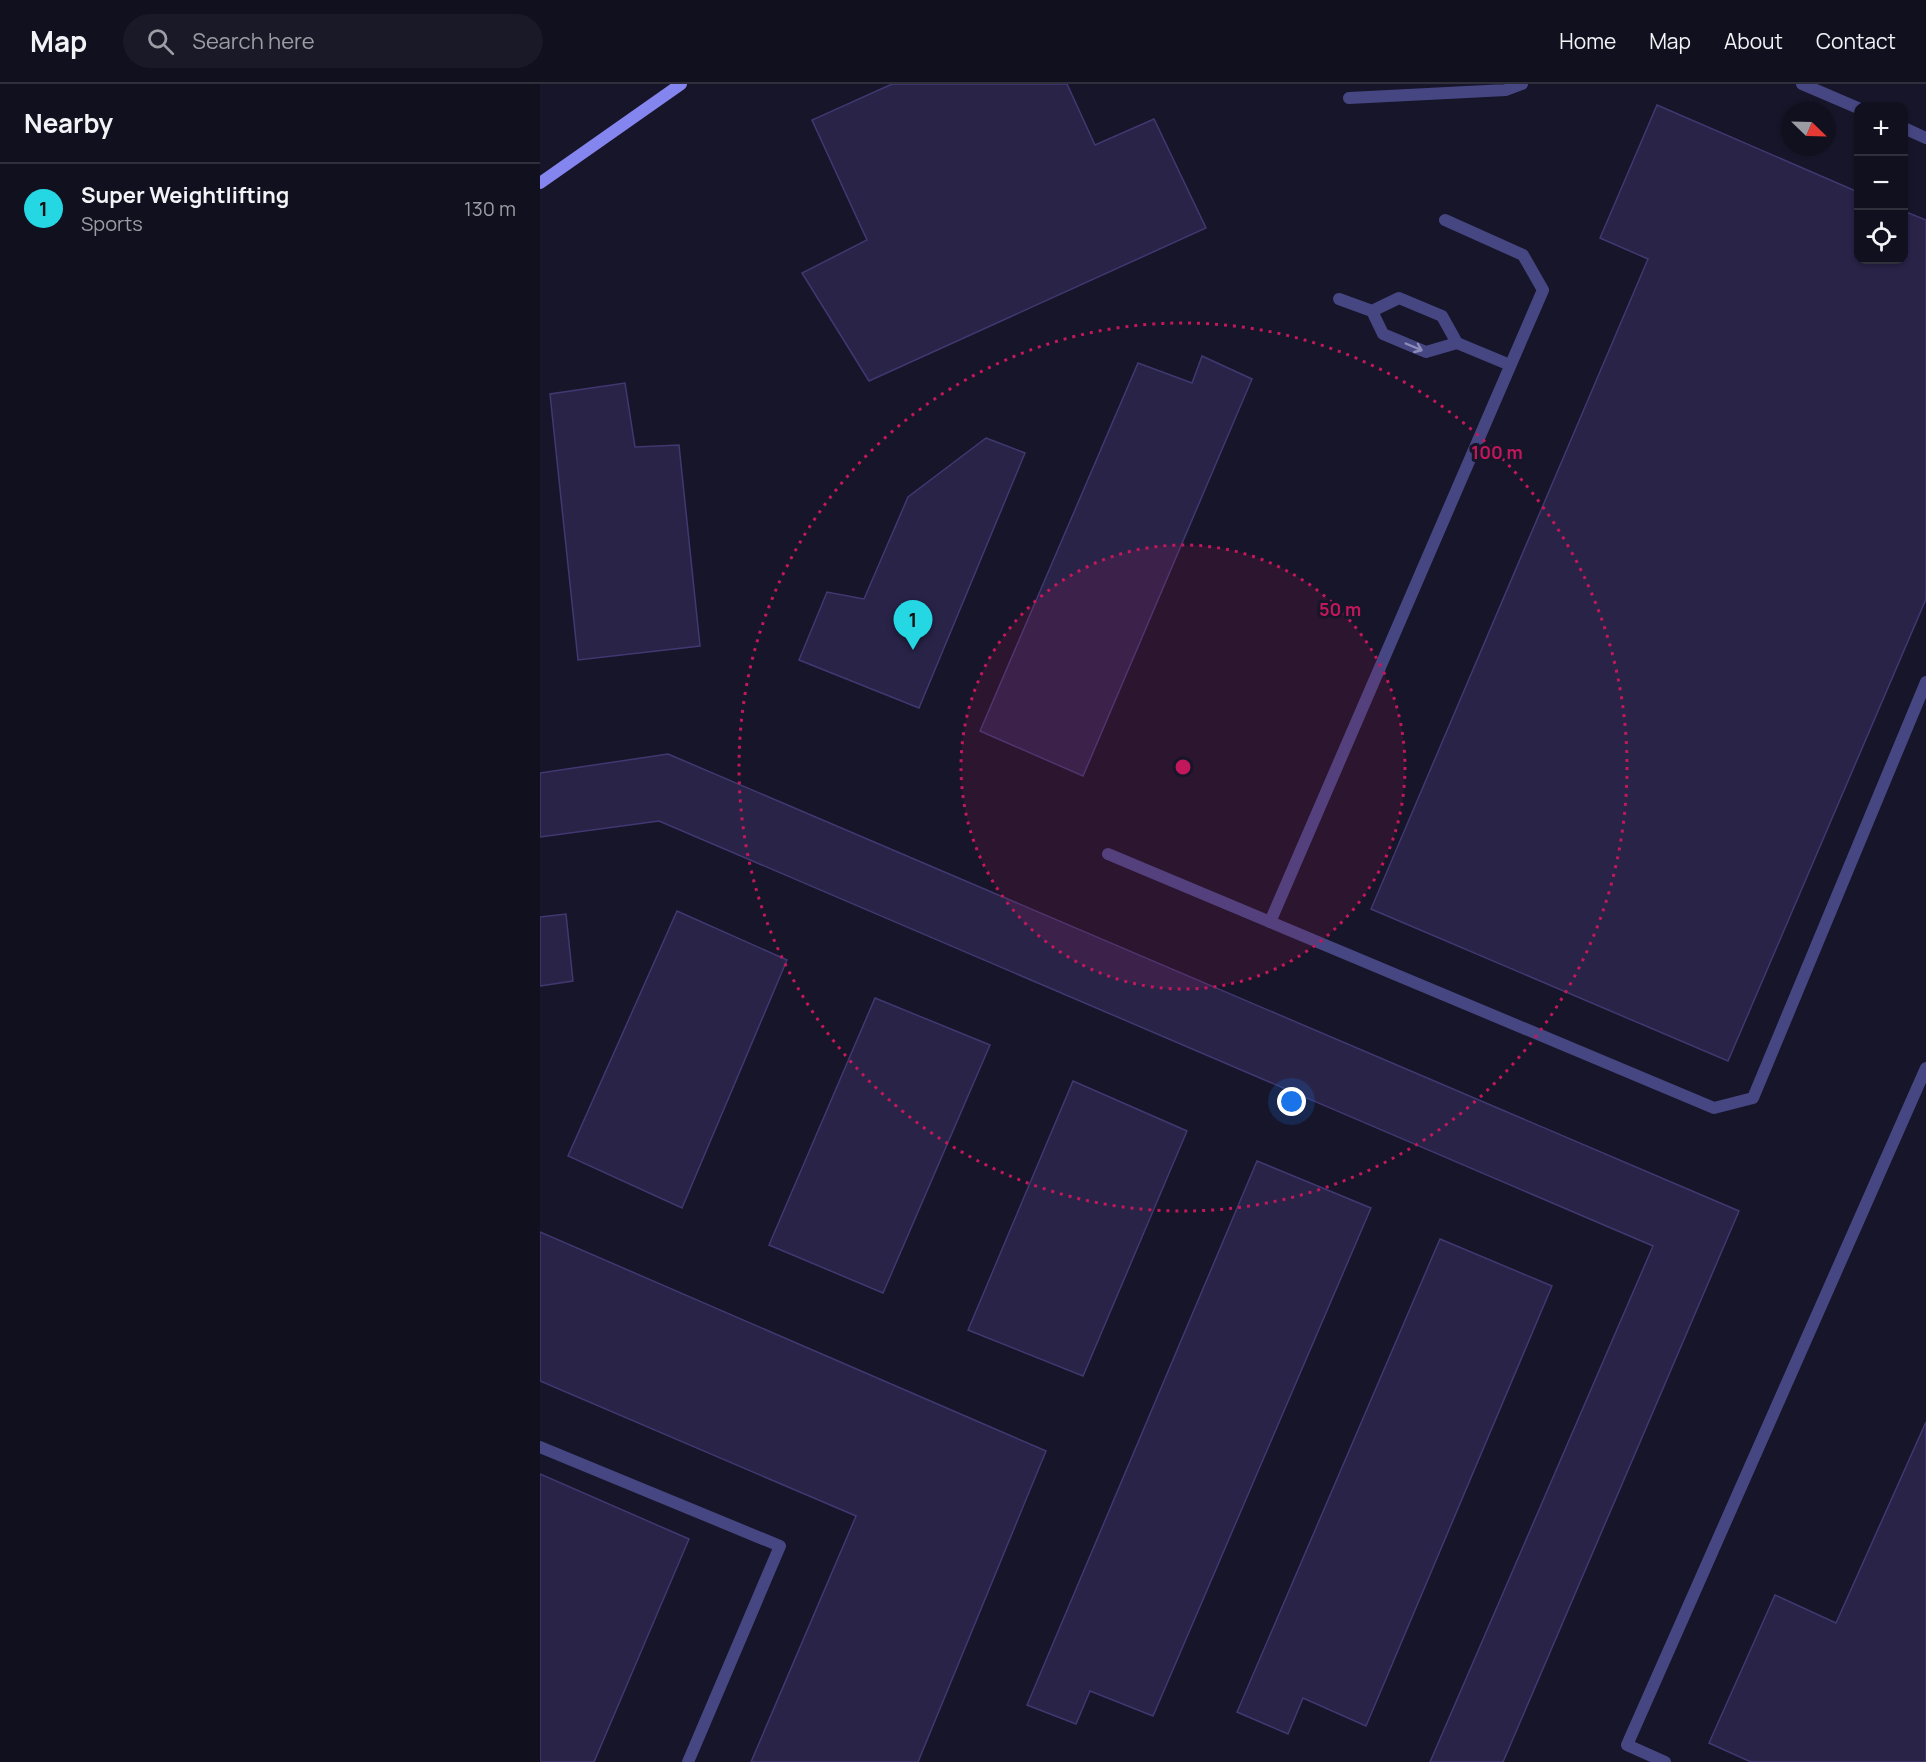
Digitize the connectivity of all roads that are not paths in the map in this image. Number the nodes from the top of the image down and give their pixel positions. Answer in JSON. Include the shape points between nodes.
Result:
{"nodes":[{"id":1,"x":681,"y":84,"type":"edge"},
{"id":2,"x":1522,"y":84,"type":"edge"},
{"id":3,"x":1802,"y":84,"type":"edge"},
{"id":4,"x":1349,"y":98,"type":"dead end"},
{"id":5,"x":1854,"y":106,"type":"edge"},
{"id":6,"x":1908,"y":130,"type":"edge"},
{"id":7,"x":1926,"y":138,"type":"edge"},
{"id":8,"x":540,"y":183,"type":"edge"},
{"id":9,"x":1445,"y":220,"type":"dead end"},
{"id":10,"x":1339,"y":299,"type":"dead end"},
{"id":11,"x":1372,"y":311,"type":"junction"},
{"id":12,"x":1457,"y":343,"type":"junction"},
{"id":13,"x":1510,"y":365,"type":"junction"},
{"id":14,"x":1926,"y":682,"type":"edge"},
{"id":15,"x":1108,"y":854,"type":"dead end"},
{"id":16,"x":1270,"y":922,"type":"junction"},
{"id":17,"x":1926,"y":1068,"type":"edge"},
{"id":18,"x":540,"y":1447,"type":"edge"},
{"id":19,"x":688,"y":1762,"type":"edge"},
{"id":20,"x":1665,"y":1762,"type":"edge"}],
"edges":[{"from":1,"to":8,"type":"main road"},
{"from":2,"to":4,"type":"lane","via":[[1506,90]]},
{"from":3,"to":5,"type":"lane"},
{"from":6,"to":7,"type":"lane"},
{"from":9,"to":13,"type":"lane","via":[[1523,255],[1543,290]]},
{"from":10,"to":11,"type":"lane"},
{"from":11,"to":12,"type":"lane","one_way":true,"via":[[1383,334],[1426,352]]},
{"from":11,"to":12,"type":"lane","via":[[1399,298],[1442,316]]},
{"from":12,"to":13,"type":"lane"},
{"from":13,"to":16,"type":"lane"},
{"from":14,"to":16,"type":"lane","via":[[1753,1098],[1714,1108]]},
{"from":15,"to":16,"type":"lane"},
{"from":17,"to":20,"type":"lane","via":[[1627,1745]]},
{"from":18,"to":19,"type":"lane","via":[[780,1546]]}]}
